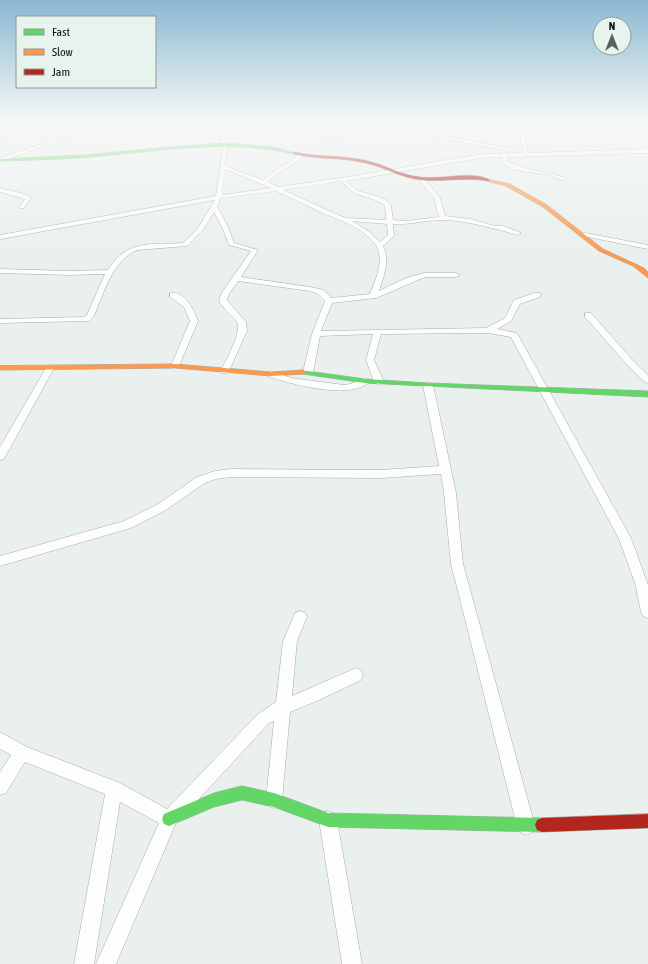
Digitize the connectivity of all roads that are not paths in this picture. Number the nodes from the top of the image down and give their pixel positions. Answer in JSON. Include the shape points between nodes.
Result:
{"nodes":[{"id":1,"x":223,"y":163,"type":"edge"},
{"id":2,"x":294,"y":163,"type":"edge"},
{"id":3,"x":371,"y":163,"type":"edge"},
{"id":4,"x":441,"y":163,"type":"edge"},
{"id":5,"x":505,"y":163,"type":"edge"},
{"id":6,"x":223,"y":167,"type":"junction"},
{"id":7,"x":390,"y":172,"type":"junction"},
{"id":8,"x":422,"y":178,"type":"junction"},
{"id":9,"x":342,"y":179,"type":"junction"},
{"id":10,"x":564,"y":179,"type":"dead end"},
{"id":11,"x":272,"y":184,"type":"junction"},
{"id":12,"x":0,"y":190,"type":"edge"},
{"id":13,"x":219,"y":197,"type":"junction"},
{"id":14,"x":22,"y":207,"type":"dead end"},
{"id":15,"x":214,"y":207,"type":"junction"},
{"id":16,"x":442,"y":218,"type":"junction"},
{"id":17,"x":344,"y":219,"type":"junction"},
{"id":18,"x":390,"y":222,"type":"junction"},
{"id":19,"x":518,"y":233,"type":"dead end"},
{"id":20,"x":580,"y":234,"type":"junction"},
{"id":21,"x":0,"y":238,"type":"edge"},
{"id":22,"x":380,"y":245,"type":"junction"},
{"id":23,"x":648,"y":247,"type":"edge"},
{"id":24,"x":0,"y":271,"type":"edge"},
{"id":25,"x":110,"y":272,"type":"junction"},
{"id":26,"x":456,"y":275,"type":"dead end"},
{"id":27,"x":648,"y":276,"type":"edge"},
{"id":28,"x":236,"y":279,"type":"junction"},
{"id":29,"x":173,"y":295,"type":"dead end"},
{"id":30,"x":537,"y":295,"type":"dead end"},
{"id":31,"x":373,"y":296,"type":"junction"},
{"id":32,"x":329,"y":301,"type":"junction"},
{"id":33,"x":588,"y":315,"type":"dead end"},
{"id":34,"x":0,"y":321,"type":"edge"},
{"id":35,"x":489,"y":330,"type":"junction"},
{"id":36,"x":378,"y":332,"type":"junction"},
{"id":37,"x":316,"y":334,"type":"junction"},
{"id":38,"x":175,"y":366,"type":"junction"},
{"id":39,"x":0,"y":368,"type":"edge"},
{"id":40,"x":50,"y":368,"type":"junction"},
{"id":41,"x":225,"y":371,"type":"junction"},
{"id":42,"x":308,"y":372,"type":"junction"},
{"id":43,"x":271,"y":374,"type":"junction"},
{"id":44,"x":648,"y":380,"type":"edge"},
{"id":45,"x":365,"y":381,"type":"junction"},
{"id":46,"x":379,"y":382,"type":"junction"},
{"id":47,"x":428,"y":386,"type":"junction"},
{"id":48,"x":543,"y":390,"type":"junction"},
{"id":49,"x":648,"y":394,"type":"edge"},
{"id":50,"x":0,"y":456,"type":"edge"},
{"id":51,"x":446,"y":470,"type":"junction"},
{"id":52,"x":0,"y":561,"type":"edge"},
{"id":53,"x":648,"y":612,"type":"edge"},
{"id":54,"x":300,"y":617,"type":"dead end"},
{"id":55,"x":356,"y":675,"type":"dead end"},
{"id":56,"x":283,"y":707,"type":"junction"},
{"id":57,"x":0,"y":740,"type":"edge"},
{"id":58,"x":22,"y":753,"type":"junction"},
{"id":59,"x":0,"y":787,"type":"edge"},
{"id":60,"x":114,"y":790,"type":"junction"},
{"id":61,"x":274,"y":800,"type":"junction"},
{"id":62,"x":169,"y":819,"type":"junction"},
{"id":63,"x":328,"y":820,"type":"junction"},
{"id":64,"x":648,"y":821,"type":"edge"},
{"id":65,"x":526,"y":826,"type":"junction"},
{"id":66,"x":84,"y":964,"type":"edge"},
{"id":67,"x":106,"y":964,"type":"edge"},
{"id":68,"x":352,"y":964,"type":"edge"}],
"edges":[{"from":1,"to":6,"type":"street"},
{"from":2,"to":11,"type":"street","via":[[280,169]]},
{"from":3,"to":7,"type":"street"},
{"from":4,"to":7,"type":"street"},
{"from":5,"to":10,"type":"street","via":[[510,167]]},
{"from":6,"to":11,"type":"street","via":[[263,183]]},
{"from":6,"to":13,"type":"street"},
{"from":7,"to":8,"type":"street"},
{"from":7,"to":9,"type":"street"},
{"from":8,"to":16,"type":"street","via":[[437,198]]},
{"from":8,"to":20,"type":"street","via":[[478,178],[508,186],[545,206]]},
{"from":9,"to":11,"type":"street"},
{"from":9,"to":18,"type":"street","via":[[356,192],[386,203]]},
{"from":11,"to":13,"type":"street"},
{"from":11,"to":17,"type":"street"},
{"from":12,"to":14,"type":"street","via":[[28,198]]},
{"from":13,"to":15,"type":"street"},
{"from":13,"to":21,"type":"street"},
{"from":15,"to":25,"type":"street","via":[[201,228],[184,245],[130,249]]},
{"from":15,"to":28,"type":"street","via":[[231,244],[255,250]]},
{"from":16,"to":18,"type":"street","via":[[406,223]]},
{"from":16,"to":19,"type":"street","via":[[470,221]]},
{"from":17,"to":18,"type":"street"},
{"from":17,"to":22,"type":"street","via":[[369,234]]},
{"from":18,"to":22,"type":"street","via":[[391,236]]},
{"from":20,"to":23,"type":"street"},
{"from":20,"to":27,"type":"street","via":[[601,250],[642,269]]},
{"from":22,"to":31,"type":"street","via":[[383,262]]},
{"from":24,"to":25,"type":"street"},
{"from":25,"to":34,"type":"street","via":[[90,316],[86,319]]},
{"from":26,"to":31,"type":"street","via":[[424,275]]},
{"from":28,"to":32,"type":"street","via":[[310,289],[321,292]]},
{"from":28,"to":41,"type":"street","via":[[223,300],[242,322],[243,331]]},
{"from":29,"to":38,"type":"street","via":[[183,300],[194,321]]},
{"from":30,"to":35,"type":"street","via":[[517,302],[508,319]]},
{"from":31,"to":32,"type":"street"},
{"from":32,"to":37,"type":"street"},
{"from":33,"to":44,"type":"street"},
{"from":35,"to":36,"type":"street"},
{"from":35,"to":48,"type":"street","via":[[514,336]]},
{"from":36,"to":37,"type":"street"},
{"from":36,"to":46,"type":"street","via":[[370,352],[370,360]]},
{"from":37,"to":42,"type":"street"},
{"from":38,"to":40,"type":"street"},
{"from":38,"to":41,"type":"street"},
{"from":39,"to":40,"type":"street"},
{"from":40,"to":50,"type":"street"},
{"from":41,"to":43,"type":"street"},
{"from":42,"to":43,"type":"street"},
{"from":42,"to":45,"type":"street"},
{"from":43,"to":45,"type":"street","via":[[289,381],[344,388]]},
{"from":45,"to":46,"type":"street"},
{"from":46,"to":47,"type":"street"},
{"from":47,"to":48,"type":"street"},
{"from":47,"to":51,"type":"street"},
{"from":48,"to":49,"type":"street"},
{"from":48,"to":53,"type":"street","via":[[625,538]]},
{"from":51,"to":52,"type":"street","via":[[382,474],[215,475],[202,480],[162,507],[127,525]]},
{"from":51,"to":65,"type":"street","via":[[457,564]]},
{"from":54,"to":56,"type":"street","via":[[290,640]]},
{"from":55,"to":56,"type":"street"},
{"from":56,"to":61,"type":"street"},
{"from":56,"to":62,"type":"street","via":[[263,719]]},
{"from":57,"to":58,"type":"street"},
{"from":58,"to":59,"type":"street"},
{"from":58,"to":60,"type":"street"},
{"from":60,"to":62,"type":"street"},
{"from":60,"to":66,"type":"street"},
{"from":61,"to":62,"type":"street","via":[[242,793],[214,800]]},
{"from":61,"to":63,"type":"street"},
{"from":62,"to":67,"type":"street"},
{"from":63,"to":65,"type":"street"},
{"from":63,"to":68,"type":"street"},
{"from":64,"to":65,"type":"street"}]}
